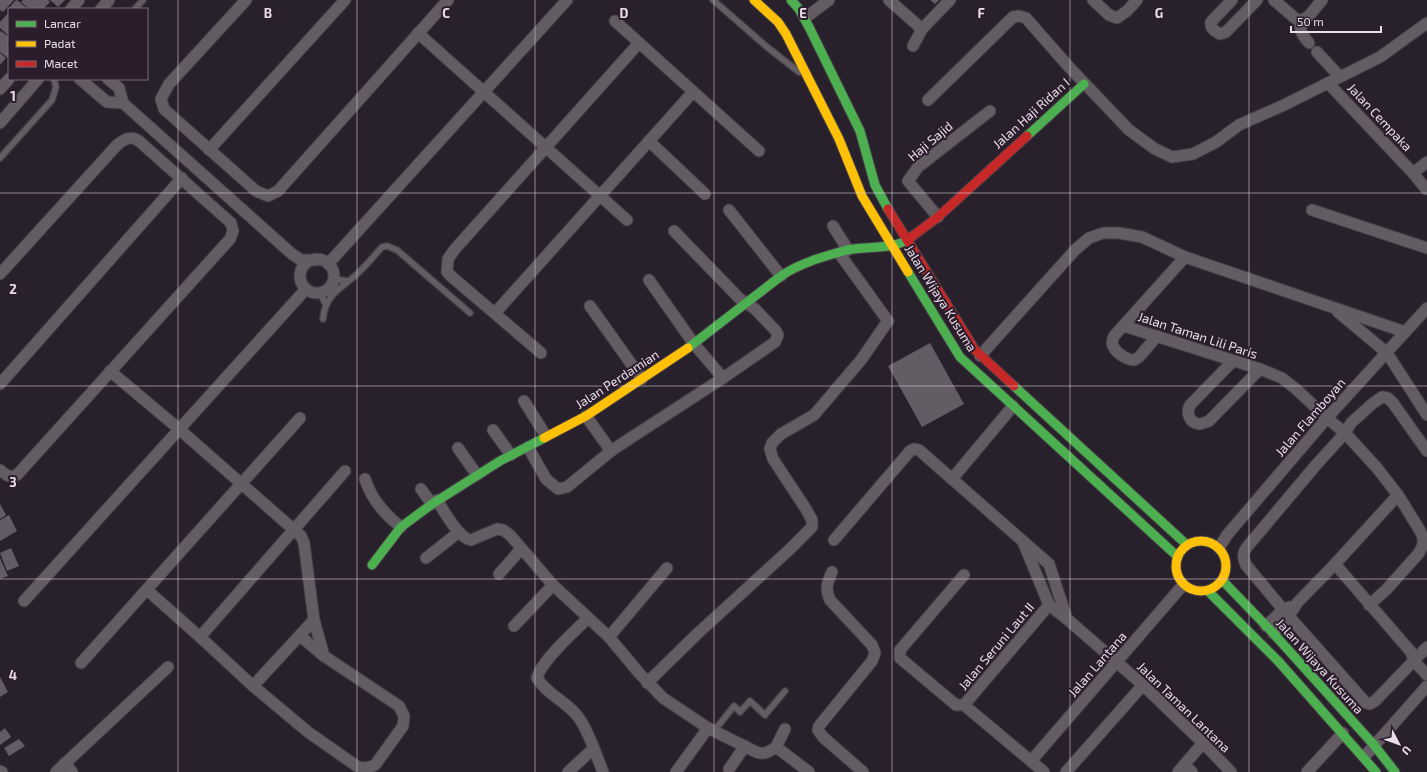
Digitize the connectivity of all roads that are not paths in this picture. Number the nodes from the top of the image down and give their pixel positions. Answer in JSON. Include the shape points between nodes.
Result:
{"nodes":[{"id":1,"x":79,"y":0,"type":"edge"},
{"id":2,"x":109,"y":0,"type":"edge"},
{"id":3,"x":143,"y":0,"type":"edge"},
{"id":4,"x":246,"y":0,"type":"edge"},
{"id":5,"x":345,"y":0,"type":"edge"},
{"id":6,"x":448,"y":0,"type":"edge"},
{"id":7,"x":567,"y":0,"type":"edge"},
{"id":8,"x":713,"y":0,"type":"edge"},
{"id":9,"x":754,"y":0,"type":"edge"},
{"id":10,"x":791,"y":0,"type":"edge"},
{"id":11,"x":829,"y":0,"type":"edge"},
{"id":12,"x":889,"y":0,"type":"edge"},
{"id":13,"x":950,"y":0,"type":"edge"},
{"id":14,"x":1093,"y":0,"type":"edge"},
{"id":15,"x":1137,"y":0,"type":"edge"},
{"id":16,"x":1232,"y":0,"type":"edge"},
{"id":17,"x":1257,"y":0,"type":"edge"},
{"id":18,"x":1274,"y":0,"type":"edge"},
{"id":19,"x":1322,"y":0,"type":"edge"},
{"id":20,"x":72,"y":8,"type":"edge"},
{"id":21,"x":102,"y":8,"type":"edge"},
{"id":22,"x":136,"y":8,"type":"edge"},
{"id":23,"x":805,"y":18,"type":"junction"},
{"id":24,"x":1301,"y":20,"type":"junction"},
{"id":25,"x":615,"y":22,"type":"dead end"},
{"id":26,"x":1427,"y":22,"type":"edge"},
{"id":27,"x":922,"y":29,"type":"junction"},
{"id":28,"x":418,"y":33,"type":"junction"},
{"id":29,"x":1309,"y":42,"type":"dead end"},
{"id":30,"x":639,"y":43,"type":"junction"},
{"id":31,"x":913,"y":46,"type":"dead end"},
{"id":32,"x":1317,"y":52,"type":"dead end"},
{"id":33,"x":1340,"y":77,"type":"junction"},
{"id":34,"x":809,"y":79,"type":"junction"},
{"id":35,"x":8,"y":80,"type":"edge"},
{"id":36,"x":37,"y":80,"type":"edge"},
{"id":37,"x":54,"y":80,"type":"edge"},
{"id":38,"x":81,"y":80,"type":"edge"},
{"id":39,"x":109,"y":80,"type":"edge"},
{"id":40,"x":1328,"y":83,"type":"junction"},
{"id":41,"x":1084,"y":84,"type":"junction"},
{"id":42,"x":0,"y":89,"type":"edge"},
{"id":43,"x":483,"y":92,"type":"junction"},
{"id":44,"x":693,"y":92,"type":"junction"},
{"id":45,"x":928,"y":100,"type":"dead end"},
{"id":46,"x":123,"y":104,"type":"junction"},
{"id":47,"x":990,"y":111,"type":"dead end"},
{"id":48,"x":0,"y":123,"type":"edge"},
{"id":49,"x":649,"y":141,"type":"junction"},
{"id":50,"x":545,"y":147,"type":"junction"},
{"id":51,"x":209,"y":150,"type":"junction"},
{"id":52,"x":759,"y":151,"type":"dead end"},
{"id":53,"x":0,"y":158,"type":"edge"},
{"id":54,"x":1427,"y":162,"type":"edge"},
{"id":55,"x":1413,"y":173,"type":"junction"},
{"id":56,"x":182,"y":178,"type":"junction"},
{"id":57,"x":1426,"y":186,"type":"edge"},
{"id":58,"x":705,"y":194,"type":"dead end"},
{"id":59,"x":600,"y":196,"type":"junction"},
{"id":60,"x":729,"y":210,"type":"dead end"},
{"id":61,"x":1312,"y":210,"type":"dead end"},
{"id":62,"x":938,"y":217,"type":"junction"},
{"id":63,"x":627,"y":220,"type":"dead end"},
{"id":64,"x":833,"y":226,"type":"dead end"},
{"id":65,"x":674,"y":231,"type":"dead end"},
{"id":66,"x":907,"y":241,"type":"junction"},
{"id":67,"x":892,"y":245,"type":"junction"},
{"id":68,"x":1427,"y":248,"type":"edge"},
{"id":69,"x":844,"y":252,"type":"junction"},
{"id":70,"x":292,"y":254,"type":"junction"},
{"id":71,"x":1185,"y":257,"type":"junction"},
{"id":72,"x":316,"y":260,"type":"junction"},
{"id":73,"x":328,"y":264,"type":"junction"},
{"id":74,"x":0,"y":274,"type":"edge"},
{"id":75,"x":781,"y":276,"type":"junction"},
{"id":76,"x":301,"y":279,"type":"junction"},
{"id":77,"x":334,"y":279,"type":"junction"},
{"id":78,"x":649,"y":280,"type":"dead end"},
{"id":79,"x":347,"y":281,"type":"junction"},
{"id":80,"x":306,"y":289,"type":"junction"},
{"id":81,"x":320,"y":293,"type":"junction"},
{"id":82,"x":746,"y":304,"type":"junction"},
{"id":83,"x":326,"y":305,"type":"junction"},
{"id":84,"x":590,"y":306,"type":"dead end"},
{"id":85,"x":1332,"y":307,"type":"junction"},
{"id":86,"x":1427,"y":308,"type":"edge"},
{"id":87,"x":470,"y":313,"type":"dead end"},
{"id":88,"x":495,"y":313,"type":"junction"},
{"id":89,"x":323,"y":319,"type":"dead end"},
{"id":90,"x":1124,"y":326,"type":"junction"},
{"id":91,"x":1405,"y":332,"type":"junction"},
{"id":92,"x":1157,"y":336,"type":"junction"},
{"id":93,"x":694,"y":344,"type":"junction"},
{"id":94,"x":541,"y":353,"type":"dead end"},
{"id":95,"x":1386,"y":353,"type":"junction"},
{"id":96,"x":980,"y":356,"type":"junction"},
{"id":97,"x":1233,"y":361,"type":"junction"},
{"id":98,"x":1260,"y":369,"type":"junction"},
{"id":99,"x":110,"y":371,"type":"junction"},
{"id":100,"x":723,"y":378,"type":"junction"},
{"id":101,"x":642,"y":379,"type":"junction"},
{"id":102,"x":0,"y":384,"type":"edge"},
{"id":103,"x":524,"y":401,"type":"dead end"},
{"id":104,"x":1013,"y":406,"type":"junction"},
{"id":105,"x":1427,"y":415,"type":"edge"},
{"id":106,"x":586,"y":416,"type":"junction"},
{"id":107,"x":300,"y":418,"type":"dead end"},
{"id":108,"x":1327,"y":418,"type":"junction"},
{"id":109,"x":179,"y":430,"type":"junction"},
{"id":110,"x":493,"y":430,"type":"dead end"},
{"id":111,"x":1346,"y":433,"type":"junction"},
{"id":112,"x":546,"y":436,"type":"junction"},
{"id":113,"x":1423,"y":436,"type":"edge"},
{"id":114,"x":528,"y":447,"type":"junction"},
{"id":115,"x":458,"y":448,"type":"dead end"},
{"id":116,"x":611,"y":451,"type":"junction"},
{"id":117,"x":1427,"y":451,"type":"edge"},
{"id":118,"x":511,"y":455,"type":"junction"},
{"id":119,"x":0,"y":470,"type":"edge"},
{"id":120,"x":345,"y":472,"type":"dead end"},
{"id":121,"x":477,"y":475,"type":"junction"},
{"id":122,"x":364,"y":479,"type":"dead end"},
{"id":123,"x":952,"y":479,"type":"junction"},
{"id":124,"x":242,"y":484,"type":"junction"},
{"id":125,"x":421,"y":489,"type":"dead end"},
{"id":126,"x":1398,"y":495,"type":"junction"},
{"id":127,"x":435,"y":502,"type":"junction"},
{"id":128,"x":401,"y":527,"type":"junction"},
{"id":129,"x":295,"y":530,"type":"junction"},
{"id":130,"x":459,"y":532,"type":"junction"},
{"id":131,"x":834,"y":540,"type":"dead end"},
{"id":132,"x":1023,"y":541,"type":"junction"},
{"id":133,"x":1187,"y":545,"type":"junction"},
{"id":134,"x":1218,"y":548,"type":"junction"},
{"id":135,"x":521,"y":549,"type":"junction"},
{"id":136,"x":1178,"y":556,"type":"junction"},
{"id":137,"x":426,"y":558,"type":"dead end"},
{"id":138,"x":1335,"y":564,"type":"junction"},
{"id":139,"x":372,"y":565,"type":"dead end"},
{"id":140,"x":667,"y":568,"type":"dead end"},
{"id":141,"x":832,"y":572,"type":"dead end"},
{"id":142,"x":500,"y":574,"type":"dead end"},
{"id":143,"x":964,"y":575,"type":"dead end"},
{"id":144,"x":1222,"y":580,"type":"junction"},
{"id":145,"x":553,"y":585,"type":"junction"},
{"id":146,"x":1183,"y":585,"type":"junction"},
{"id":147,"x":147,"y":590,"type":"junction"},
{"id":148,"x":1208,"y":591,"type":"junction"},
{"id":149,"x":24,"y":601,"type":"dead end"},
{"id":150,"x":1048,"y":605,"type":"junction"},
{"id":151,"x":1369,"y":605,"type":"junction"},
{"id":152,"x":1286,"y":613,"type":"junction"},
{"id":153,"x":588,"y":618,"type":"junction"},
{"id":154,"x":1067,"y":619,"type":"junction"},
{"id":155,"x":314,"y":620,"type":"junction"},
{"id":156,"x":514,"y":626,"type":"dead end"},
{"id":157,"x":1269,"y":630,"type":"junction"},
{"id":158,"x":300,"y":636,"type":"junction"},
{"id":159,"x":200,"y":637,"type":"junction"},
{"id":160,"x":609,"y":637,"type":"junction"},
{"id":161,"x":1427,"y":647,"type":"edge"},
{"id":162,"x":324,"y":656,"type":"junction"},
{"id":163,"x":1415,"y":657,"type":"junction"},
{"id":164,"x":1118,"y":662,"type":"junction"},
{"id":165,"x":81,"y":663,"type":"dead end"},
{"id":166,"x":1427,"y":665,"type":"edge"},
{"id":167,"x":168,"y":667,"type":"dead end"},
{"id":168,"x":1427,"y":675,"type":"edge"},
{"id":169,"x":647,"y":683,"type":"junction"},
{"id":170,"x":1143,"y":685,"type":"junction"},
{"id":171,"x":253,"y":686,"type":"junction"},
{"id":172,"x":1427,"y":686,"type":"edge"},
{"id":173,"x":785,"y":691,"type":"dead end"},
{"id":174,"x":964,"y":704,"type":"junction"},
{"id":175,"x":785,"y":729,"type":"dead end"},
{"id":176,"x":711,"y":730,"type":"junction"},
{"id":177,"x":1343,"y":733,"type":"junction"},
{"id":178,"x":1203,"y":743,"type":"junction"},
{"id":179,"x":745,"y":746,"type":"junction"},
{"id":180,"x":1374,"y":746,"type":"junction"},
{"id":181,"x":776,"y":747,"type":"junction"},
{"id":182,"x":593,"y":749,"type":"junction"},
{"id":183,"x":1364,"y":757,"type":"junction"},
{"id":184,"x":1031,"y":761,"type":"junction"},
{"id":185,"x":68,"y":767,"type":"edge"},
{"id":186,"x":729,"y":770,"type":"dead end"},
{"id":187,"x":1185,"y":770,"type":"edge"},
{"id":188,"x":56,"y":772,"type":"edge"},
{"id":189,"x":568,"y":772,"type":"edge"},
{"id":190,"x":603,"y":772,"type":"edge"},
{"id":191,"x":676,"y":772,"type":"edge"},
{"id":192,"x":809,"y":772,"type":"edge"},
{"id":193,"x":863,"y":772,"type":"edge"},
{"id":194,"x":1044,"y":772,"type":"edge"},
{"id":195,"x":1066,"y":772,"type":"edge"},
{"id":196,"x":1231,"y":772,"type":"edge"},
{"id":197,"x":1307,"y":772,"type":"edge"},
{"id":198,"x":1376,"y":772,"type":"edge"},
{"id":199,"x":1395,"y":772,"type":"edge"}],
"edges":[{"from":1,"to":20,"type":"street"},
{"from":2,"to":21,"type":"street"},
{"from":3,"to":22,"type":"lane"},
{"from":4,"to":51,"type":"street","via":[[169,84],[162,99],[164,110]]},
{"from":5,"to":51,"type":"street"},
{"from":6,"to":28,"type":"street"},
{"from":7,"to":43,"type":"street"},
{"from":8,"to":34,"type":"lane"},
{"from":9,"to":34,"type":"street","name":"Jalan Wijaya Kusuma","via":[[782,27]]},
{"from":10,"to":23,"type":"street","name":"Jalan Wijaya Kusuma"},
{"from":11,"to":23,"type":"street"},
{"from":12,"to":27,"type":"street"},
{"from":13,"to":27,"type":"street"},
{"from":14,"to":15,"type":"street","via":[[1117,18]]},
{"from":16,"to":17,"type":"street","via":[[1211,22],[1212,29],[1220,34],[1226,32]]},
{"from":18,"to":24,"type":"street","via":[[1296,19]]},
{"from":19,"to":24,"type":"street","via":[[1308,17]]},
{"from":23,"to":66,"type":"street","name":"Jalan Wijaya Kusuma","via":[[860,131],[873,183]]},
{"from":24,"to":29,"type":"street","via":[[1300,28]]},
{"from":25,"to":30,"type":"street"},
{"from":26,"to":33,"type":"street","name":"Jalan Haji Ridan I","via":[[1380,57]]},
{"from":27,"to":31,"type":"street"},
{"from":28,"to":43,"type":"street"},
{"from":28,"to":51,"type":"street","via":[[278,191],[268,196],[256,191]]},
{"from":30,"to":44,"type":"street"},
{"from":30,"to":50,"type":"street"},
{"from":32,"to":33,"type":"street"},
{"from":33,"to":40,"type":"street","name":"Jalan Haji Ridan I"},
{"from":34,"to":67,"type":"street","name":"Jalan Wijaya Kusuma","via":[[839,139],[862,196]]},
{"from":35,"to":42,"type":"street"},
{"from":36,"to":48,"type":"street"},
{"from":37,"to":53,"type":"lane","via":[[55,92],[52,100]]},
{"from":38,"to":46,"type":"street","via":[[107,102]]},
{"from":39,"to":46,"type":"street","via":[[119,88]]},
{"from":40,"to":41,"type":"street","name":"Jalan Haji Ridan I","via":[[1239,125],[1216,142],[1193,154],[1172,157],[1155,149],[1129,130]]},
{"from":40,"to":55,"type":"street","name":"Jalan Cempaka"},
{"from":41,"to":45,"type":"street","via":[[1026,18],[1019,16],[1013,17]]},
{"from":41,"to":62,"type":"street","name":"Jalan Haji Ridan I"},
{"from":43,"to":50,"type":"street"},
{"from":43,"to":73,"type":"street"},
{"from":44,"to":49,"type":"street"},
{"from":44,"to":52,"type":"street"},
{"from":46,"to":70,"type":"street"},
{"from":47,"to":62,"type":"street","name":"Haji Sajid","via":[[918,167],[908,181]]},
{"from":49,"to":58,"type":"street"},
{"from":49,"to":59,"type":"street"},
{"from":50,"to":59,"type":"street"},
{"from":50,"to":88,"type":"street","via":[[448,259],[447,272]]},
{"from":54,"to":55,"type":"street"},
{"from":55,"to":57,"type":"street","name":"Jalan Cempaka"},
{"from":56,"to":74,"type":"street","via":[[135,138],[125,138]]},
{"from":56,"to":99,"type":"street","via":[[231,223],[233,231],[230,239]]},
{"from":56,"to":102,"type":"street"},
{"from":59,"to":63,"type":"street"},
{"from":59,"to":88,"type":"street"},
{"from":60,"to":75,"type":"street"},
{"from":61,"to":68,"type":"street"},
{"from":62,"to":66,"type":"street","name":"Jalan Haji Ridan I"},
{"from":64,"to":69,"type":"street"},
{"from":65,"to":82,"type":"street"},
{"from":66,"to":67,"type":"street","name":"Jalan Perdamian"},
{"from":66,"to":96,"type":"street","name":"Jalan Wijaya Kusuma","via":[[968,341]]},
{"from":67,"to":69,"type":"street","name":"Jalan Perdamian"},
{"from":67,"to":104,"type":"street","name":"Jalan Wijaya Kusuma","via":[[960,357]]},
{"from":69,"to":75,"type":"street","name":"Jalan Perdamian","via":[[795,267]]},
{"from":69,"to":169,"type":"street","via":[[888,321],[861,360],[814,415],[781,434],[772,443],[770,449],[773,459],[806,509],[812,520],[812,527]]},
{"from":70,"to":72,"type":"street","via":[[301,260]]},
{"from":70,"to":76,"type":"street","via":[[298,263]]},
{"from":71,"to":85,"type":"street"},
{"from":71,"to":90,"type":"street","name":"Jalan Taman Lili Paris"},
{"from":71,"to":96,"type":"street","via":[[1142,237],[1103,233],[1089,238],[1075,250]]},
{"from":72,"to":73,"type":"street"},
{"from":72,"to":76,"type":"street","via":[[305,265]]},
{"from":73,"to":77,"type":"street","via":[[333,270]]},
{"from":75,"to":82,"type":"street","name":"Jalan Perdamian"},
{"from":76,"to":80,"type":"street"},
{"from":77,"to":79,"type":"lane"},
{"from":77,"to":81,"type":"street","via":[[328,289]]},
{"from":78,"to":93,"type":"street"},
{"from":79,"to":83,"type":"lane"},
{"from":79,"to":87,"type":"lane","via":[[382,247],[387,246],[397,250]]},
{"from":80,"to":81,"type":"street"},
{"from":80,"to":109,"type":"street"},
{"from":81,"to":83,"type":"lane"},
{"from":82,"to":93,"type":"street","name":"Jalan Perdamian"},
{"from":82,"to":100,"type":"street","via":[[755,308],[776,331],[777,338],[773,344]]},
{"from":83,"to":89,"type":"lane"},
{"from":84,"to":101,"type":"street"},
{"from":85,"to":91,"type":"street"},
{"from":85,"to":95,"type":"street"},
{"from":86,"to":91,"type":"street","name":"Jalan Flamboyan"},
{"from":88,"to":94,"type":"street"},
{"from":90,"to":92,"type":"street","name":"Jalan Taman Lili Paris"},
{"from":90,"to":92,"type":"street","via":[[1112,341],[1113,346],[1123,357],[1130,360],[1139,357]]},
{"from":91,"to":95,"type":"street","name":"Jalan Flamboyan"},
{"from":92,"to":97,"type":"street","name":"Jalan Taman Lili Paris"},
{"from":93,"to":100,"type":"street"},
{"from":93,"to":101,"type":"street","name":"Jalan Perdamian"},
{"from":95,"to":105,"type":"street"},
{"from":95,"to":108,"type":"street","name":"Jalan Flamboyan"},
{"from":96,"to":133,"type":"street","name":"Jalan Wijaya Kusuma"},
{"from":97,"to":98,"type":"street","name":"Jalan Taman Lili Paris"},
{"from":97,"to":98,"type":"street","via":[[1190,405],[1188,414],[1191,420],[1199,424],[1209,421]]},
{"from":98,"to":108,"type":"street","name":"Jalan Taman Lili Paris","via":[[1282,378]]},
{"from":99,"to":109,"type":"street"},
{"from":99,"to":119,"type":"street","via":[[17,475],[6,476]]},
{"from":100,"to":116,"type":"street"},
{"from":101,"to":106,"type":"street","name":"Jalan Perdamian"},
{"from":103,"to":112,"type":"street"},
{"from":104,"to":123,"type":"street"},
{"from":104,"to":136,"type":"street","name":"Jalan Wijaya Kusuma"},
{"from":106,"to":112,"type":"street","name":"Jalan Perdamian"},
{"from":106,"to":116,"type":"street"},
{"from":107,"to":124,"type":"street"},
{"from":108,"to":111,"type":"street","name":"Jalan Taman Lili Paris"},
{"from":108,"to":134,"type":"street","name":"Jalan Flamboyan"},
{"from":109,"to":124,"type":"street"},
{"from":109,"to":149,"type":"street"},
{"from":110,"to":118,"type":"street"},
{"from":111,"to":113,"type":"street","via":[[1351,423],[1384,397],[1388,398]]},
{"from":111,"to":126,"type":"street","name":"Jalan Taman Lili Paris"},
{"from":111,"to":152,"type":"street","via":[[1244,552],[1243,559],[1246,565]]},
{"from":112,"to":114,"type":"street","name":"Jalan Perdamian"},
{"from":113,"to":117,"type":"street"},
{"from":114,"to":116,"type":"street","via":[[546,479],[558,489],[574,481]]},
{"from":114,"to":118,"type":"street","name":"Jalan Perdamian"},
{"from":115,"to":121,"type":"street"},
{"from":118,"to":121,"type":"street","name":"Jalan Perdamian"},
{"from":120,"to":129,"type":"street"},
{"from":121,"to":127,"type":"street","name":"Jalan Perdamian"},
{"from":122,"to":128,"type":"street","via":[[377,504]]},
{"from":123,"to":131,"type":"street","via":[[919,450],[910,451]]},
{"from":123,"to":132,"type":"street"},
{"from":124,"to":129,"type":"street"},
{"from":124,"to":147,"type":"street"},
{"from":125,"to":127,"type":"street"},
{"from":126,"to":138,"type":"street"},
{"from":126,"to":151,"type":"street","name":"Jalan Taman Lili Paris","via":[[1419,529],[1423,545],[1386,590]]},
{"from":127,"to":128,"type":"street","name":"Jalan Perdamian"},
{"from":127,"to":130,"type":"street"},
{"from":128,"to":139,"type":"street","name":"Jalan Perdamian"},
{"from":129,"to":155,"type":"street","via":[[304,543]]},
{"from":129,"to":159,"type":"street"},
{"from":130,"to":135,"type":"street","via":[[471,540],[497,529],[503,530]]},
{"from":130,"to":137,"type":"street"},
{"from":132,"to":150,"type":"street"},
{"from":132,"to":154,"type":"street","via":[[1049,564]]},
{"from":133,"to":134,"type":"street","via":[[1193,542],[1207,542]]},
{"from":133,"to":136,"type":"street"},
{"from":134,"to":144,"type":"street","via":[[1224,556],[1226,566]]},
{"from":135,"to":142,"type":"street"},
{"from":135,"to":145,"type":"street"},
{"from":136,"to":146,"type":"street","via":[[1176,572]]},
{"from":138,"to":151,"type":"street"},
{"from":138,"to":152,"type":"street"},
{"from":140,"to":160,"type":"street"},
{"from":141,"to":193,"type":"street","via":[[826,592],[830,600],[872,645],[875,653],[872,661],[818,730]]},
{"from":143,"to":174,"type":"street","via":[[900,650],[900,658],[956,705]]},
{"from":144,"to":148,"type":"street"},
{"from":144,"to":157,"type":"street","name":"Jalan Wijaya Kusuma"},
{"from":145,"to":153,"type":"street"},
{"from":145,"to":156,"type":"street"},
{"from":146,"to":148,"type":"street","via":[[1192,590]]},
{"from":146,"to":164,"type":"street","name":"Jalan Lantana"},
{"from":147,"to":159,"type":"street"},
{"from":147,"to":165,"type":"street"},
{"from":148,"to":177,"type":"street","via":[[1279,662]]},
{"from":150,"to":154,"type":"street","name":"Jalan Taman Lantana"},
{"from":150,"to":174,"type":"street","name":"Jalan Seruni Laut II"},
{"from":151,"to":163,"type":"street"},
{"from":152,"to":157,"type":"street"},
{"from":152,"to":163,"type":"street","via":[[1366,703],[1375,701]]},
{"from":153,"to":160,"type":"street"},
{"from":153,"to":182,"type":"street","via":[[549,659],[539,671],[537,678],[541,685],[579,718]]},
{"from":154,"to":164,"type":"street","name":"Jalan Taman Lantana"},
{"from":155,"to":158,"type":"street"},
{"from":155,"to":162,"type":"street"},
{"from":157,"to":180,"type":"street","name":"Jalan Wijaya Kusuma"},
{"from":158,"to":162,"type":"street"},
{"from":158,"to":171,"type":"street"},
{"from":159,"to":171,"type":"street"},
{"from":160,"to":169,"type":"street"},
{"from":161,"to":163,"type":"street"},
{"from":162,"to":171,"type":"street","via":[[399,706],[404,716],[403,726],[375,765],[367,768],[358,767],[308,732]]},
{"from":163,"to":166,"type":"street"},
{"from":163,"to":168,"type":"street"},
{"from":164,"to":170,"type":"street","name":"Jalan Taman Lantana"},
{"from":164,"to":184,"type":"street","name":"Jalan Lantana"},
{"from":167,"to":185,"type":"street"},
{"from":169,"to":176,"type":"street","via":[[663,698]]},
{"from":170,"to":178,"type":"street","name":"Jalan Taman Lantana"},
{"from":170,"to":195,"type":"street"},
{"from":172,"to":180,"type":"street"},
{"from":173,"to":176,"type":"lane","via":[[765,715],[750,701],[740,712],[734,706]]},
{"from":174,"to":184,"type":"street"},
{"from":175,"to":181,"type":"street"},
{"from":176,"to":179,"type":"street"},
{"from":176,"to":191,"type":"street"},
{"from":177,"to":183,"type":"street"},
{"from":177,"to":197,"type":"street"},
{"from":178,"to":187,"type":"street"},
{"from":178,"to":196,"type":"street","name":"Jalan Taman Lantana"},
{"from":179,"to":181,"type":"street","via":[[761,754],[768,753]]},
{"from":179,"to":186,"type":"street"},
{"from":180,"to":183,"type":"street"},
{"from":180,"to":199,"type":"street","name":"Jalan Wijaya Kusuma"},
{"from":181,"to":192,"type":"street"},
{"from":182,"to":189,"type":"street"},
{"from":182,"to":190,"type":"street"},
{"from":183,"to":198,"type":"street"},
{"from":184,"to":194,"type":"street"},
{"from":185,"to":188,"type":"street"}]}
